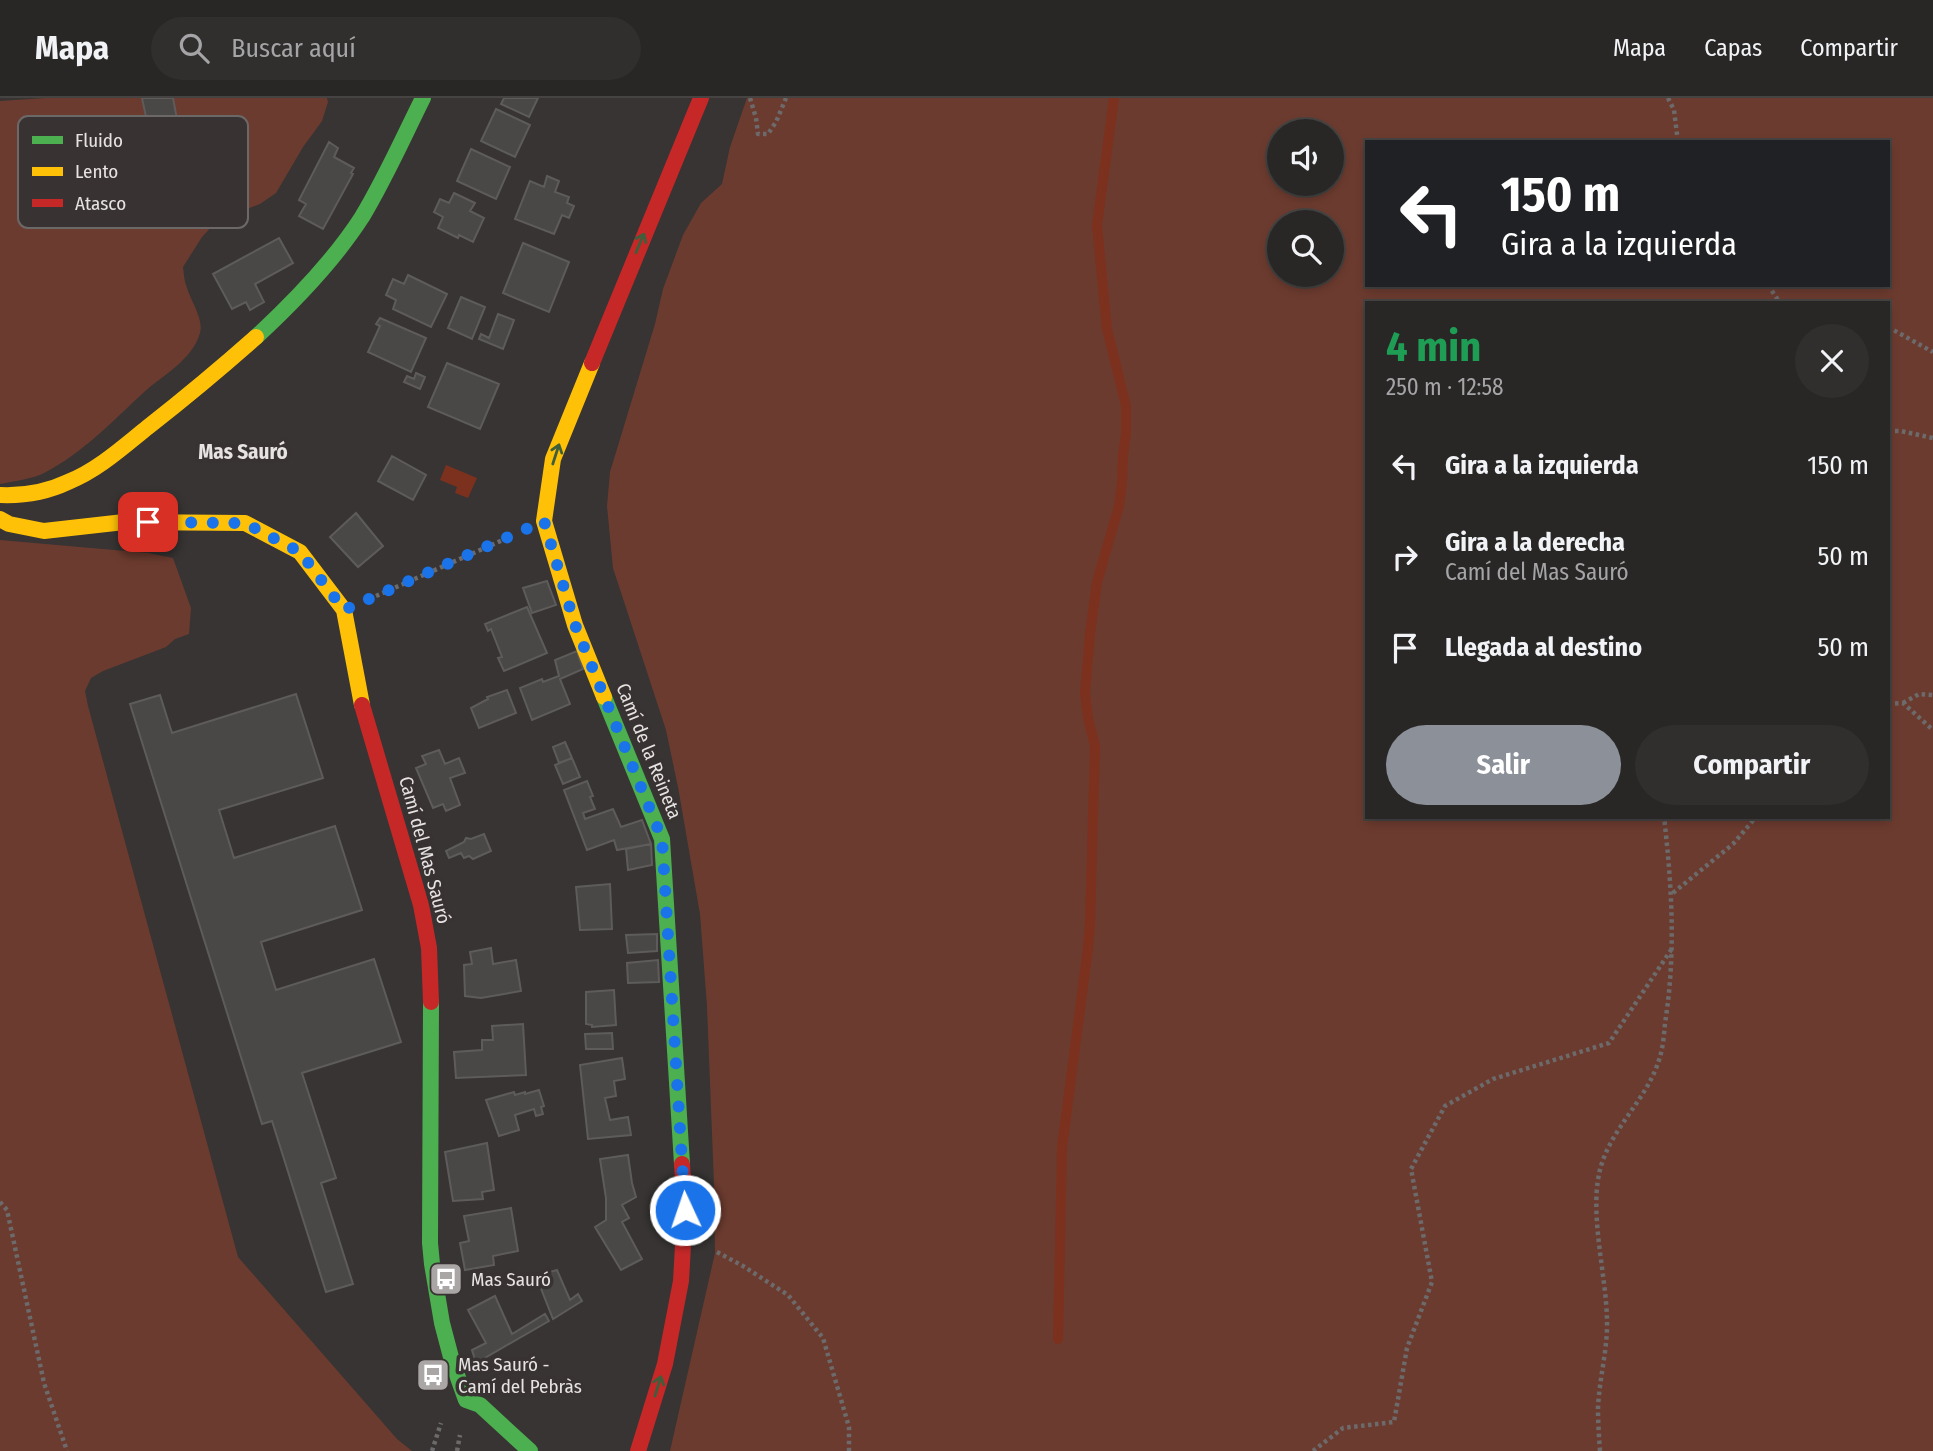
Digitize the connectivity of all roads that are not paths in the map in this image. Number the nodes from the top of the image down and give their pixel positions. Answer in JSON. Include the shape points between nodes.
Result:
{"nodes":[{"id":1,"x":423,"y":98,"type":"edge"},
{"id":2,"x":701,"y":98,"type":"edge"},
{"id":3,"x":0,"y":495,"type":"edge"},
{"id":4,"x":0,"y":519,"type":"edge"},
{"id":5,"x":530,"y":1451,"type":"edge"},
{"id":6,"x":638,"y":1451,"type":"edge"}],
"edges":[{"from":1,"to":3,"type":"street","via":[[375,196],[294,300],[203,385],[123,448],[74,480],[41,492]]},
{"from":6,"to":2,"type":"street","name":"Camí de la Reineta","one_way":true,"via":[[665,1364],[681,1282],[685,1210],[662,839],[575,625],[544,521],[553,459]]},
{"from":4,"to":5,"type":"street","name":"Camí del Mas Sauró","via":[[44,531],[124,522],[245,523],[300,552],[344,610],[359,695],[421,905],[429,948],[430,1243],[446,1343],[466,1400],[480,1405]]}]}
